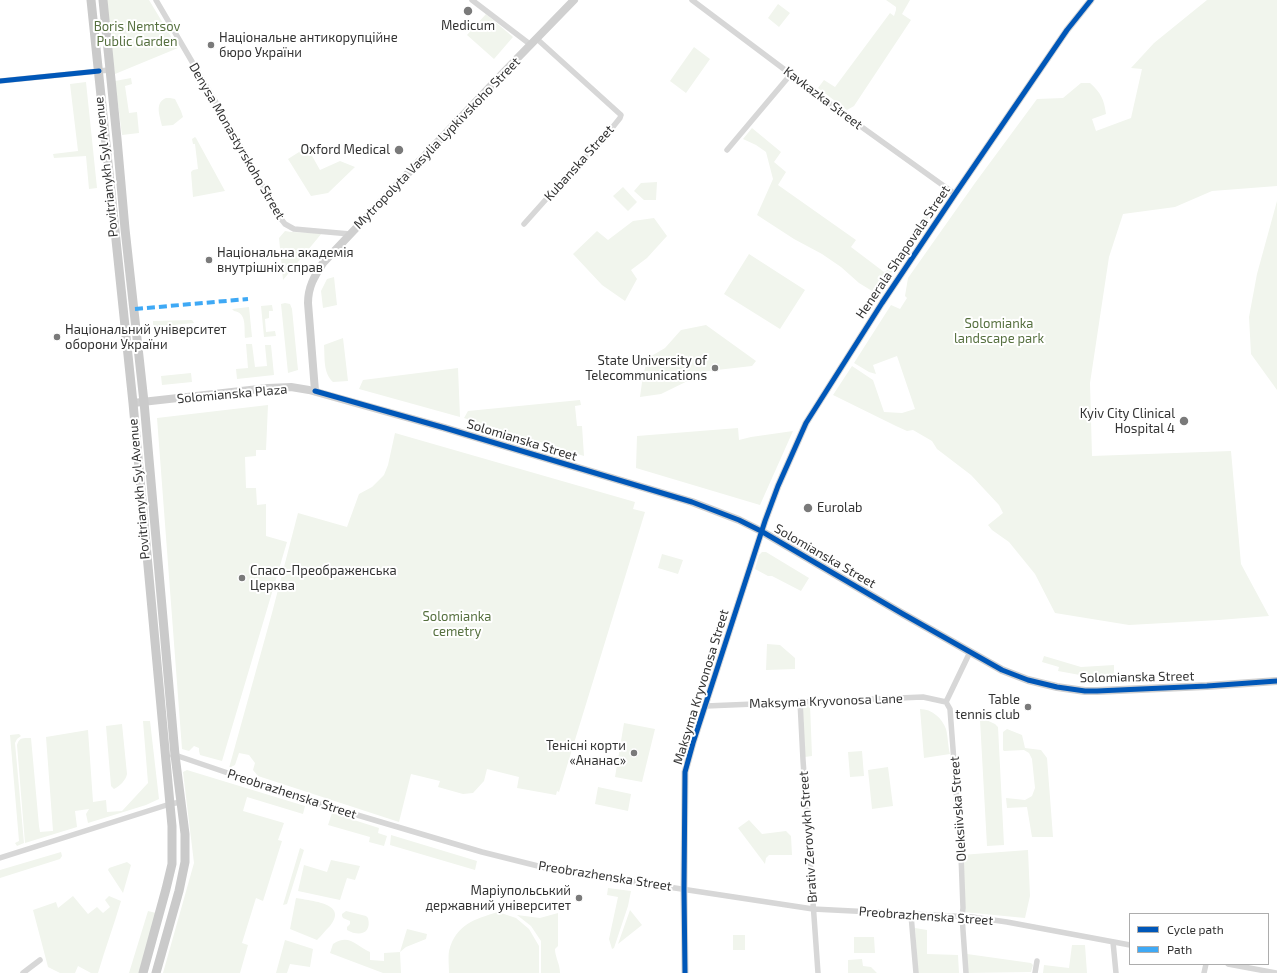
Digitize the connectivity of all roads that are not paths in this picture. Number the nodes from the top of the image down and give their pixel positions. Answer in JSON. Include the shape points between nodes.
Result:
{"nodes":[{"id":1,"x":90,"y":0,"type":"edge"},
{"id":2,"x":103,"y":0,"type":"edge"},
{"id":3,"x":156,"y":0,"type":"edge"},
{"id":4,"x":472,"y":0,"type":"edge"},
{"id":5,"x":574,"y":0,"type":"edge"},
{"id":6,"x":692,"y":0,"type":"edge"},
{"id":7,"x":1091,"y":0,"type":"edge"},
{"id":8,"x":534,"y":42,"type":"junction"},
{"id":9,"x":109,"y":70,"type":"junction"},
{"id":10,"x":99,"y":71,"type":"junction"},
{"id":11,"x":791,"y":74,"type":"junction"},
{"id":12,"x":0,"y":80,"type":"edge"},
{"id":13,"x":727,"y":150,"type":"dead end"},
{"id":14,"x":955,"y":194,"type":"junction"},
{"id":15,"x":524,"y":224,"type":"dead end"},
{"id":16,"x":350,"y":234,"type":"junction"},
{"id":17,"x":315,"y":392,"type":"junction"},
{"id":18,"x":144,"y":402,"type":"junction"},
{"id":19,"x":133,"y":404,"type":"junction"},
{"id":20,"x":761,"y":531,"type":"junction"},
{"id":21,"x":970,"y":652,"type":"junction"},
{"id":22,"x":1277,"y":681,"type":"edge"},
{"id":23,"x":800,"y":701,"type":"junction"},
{"id":24,"x":946,"y":702,"type":"junction"},
{"id":25,"x":706,"y":706,"type":"junction"},
{"id":26,"x":175,"y":755,"type":"junction"},
{"id":27,"x":165,"y":757,"type":"junction"},
{"id":28,"x":182,"y":802,"type":"junction"},
{"id":29,"x":170,"y":804,"type":"junction"},
{"id":30,"x":0,"y":858,"type":"edge"},
{"id":31,"x":684,"y":889,"type":"junction"},
{"id":32,"x":813,"y":909,"type":"junction"},
{"id":33,"x":912,"y":915,"type":"junction"},
{"id":34,"x":962,"y":916,"type":"junction"},
{"id":35,"x":1113,"y":942,"type":"junction"},
{"id":36,"x":1129,"y":945,"type":"edge"},
{"id":37,"x":40,"y":960,"type":"dead end"},
{"id":38,"x":1037,"y":961,"type":"dead end"},
{"id":39,"x":1233,"y":965,"type":"edge"},
{"id":40,"x":23,"y":973,"type":"edge"},
{"id":41,"x":143,"y":973,"type":"edge"},
{"id":42,"x":156,"y":973,"type":"edge"},
{"id":43,"x":686,"y":973,"type":"edge"},
{"id":44,"x":818,"y":973,"type":"edge"},
{"id":45,"x":916,"y":973,"type":"edge"},
{"id":46,"x":966,"y":973,"type":"edge"},
{"id":47,"x":1035,"y":973,"type":"edge"},
{"id":48,"x":1116,"y":973,"type":"edge"},
{"id":49,"x":1276,"y":973,"type":"edge"}],
"edges":[{"from":1,"to":10,"type":"main road","name":"Povitrianykh Syl Avenue"},
{"from":2,"to":9,"type":"main road","name":"Povitrianykh Syl Avenue"},
{"from":3,"to":16,"type":"street","name":"Denysa Monastyrskoho Street","via":[[285,224],[294,229]]},
{"from":4,"to":8,"type":"street"},
{"from":5,"to":8,"type":"main road","name":"Mytropolyta Vasylia Lypkivskoho Street"},
{"from":6,"to":11,"type":"street","name":"Kavkazka Street"},
{"from":7,"to":14,"type":"street","name":"Henerala Shapovala Street","via":[[1067,30]]},
{"from":8,"to":15,"type":"street","name":"Kubanska Street","via":[[621,115]]},
{"from":8,"to":16,"type":"main road","name":"Mytropolyta Vasylia Lypkivskoho Street"},
{"from":9,"to":10,"type":"street"},
{"from":9,"to":18,"type":"main road","name":"Povitrianykh Syl Avenue"},
{"from":10,"to":12,"type":"street"},
{"from":10,"to":19,"type":"main road","name":"Povitrianykh Syl Avenue"},
{"from":11,"to":13,"type":"street"},
{"from":11,"to":14,"type":"street","name":"Kavkazka Street"},
{"from":14,"to":20,"type":"street","name":"Henerala Shapovala Street","via":[[806,423]]},
{"from":16,"to":17,"type":"main road","name":"Mytropolyta Vasylia Lypkivskoho Street","via":[[323,263],[314,276],[308,292]]},
{"from":17,"to":18,"type":"main road","name":"Solomianska Plaza","via":[[292,387],[268,388]]},
{"from":17,"to":20,"type":"main road","name":"Solomianska Street","via":[[692,502]]},
{"from":18,"to":19,"type":"main road","name":"Solomianska Plaza"},
{"from":18,"to":26,"type":"main road","name":"Povitrianykh Syl Avenue"},
{"from":19,"to":27,"type":"main road","name":"Povitrianykh Syl Avenue"},
{"from":20,"to":21,"type":"main road","name":"Solomianska Street"},
{"from":20,"to":25,"type":"street","name":"Maksyma Kryvonosa Street"},
{"from":21,"to":22,"type":"main road","name":"Solomianska Street","via":[[1002,670],[1028,680],[1084,691]]},
{"from":21,"to":24,"type":"street"},
{"from":23,"to":24,"type":"street","name":"Maksyma Kryvonosa Lane","via":[[923,697]]},
{"from":23,"to":25,"type":"street","name":"Maksyma Kryvonosa Lane"},
{"from":23,"to":32,"type":"street","name":"Brativ Zerovykh Street"},
{"from":24,"to":34,"type":"street","name":"Oleksiivska Street","via":[[950,709],[961,855]]},
{"from":25,"to":31,"type":"street","name":"Maksyma Kryvonosa Street","via":[[685,772]]},
{"from":26,"to":27,"type":"street"},
{"from":26,"to":28,"type":"main road","name":"Povitrianykh Syl Avenue"},
{"from":26,"to":31,"type":"street","name":"Preobrazhenska Street","via":[[310,801],[482,852],[550,869]]},
{"from":27,"to":29,"type":"main road","name":"Povitrianykh Syl Avenue"},
{"from":28,"to":29,"type":"street"},
{"from":28,"to":42,"type":"main road","name":"Povitrianykh Syl Avenue","via":[[185,862]]},
{"from":29,"to":30,"type":"street"},
{"from":29,"to":41,"type":"main road","name":"Povitrianykh Syl Avenue","via":[[172,864]]},
{"from":31,"to":32,"type":"street","name":"Preobrazhenska Street"},
{"from":31,"to":43,"type":"street","name":"Maksyma Kryvonosa Street"},
{"from":32,"to":33,"type":"street","name":"Preobrazhenska Street"},
{"from":32,"to":44,"type":"street","name":"Brativ Zerovykh Street"},
{"from":33,"to":34,"type":"street","name":"Preobrazhenska Street"},
{"from":33,"to":45,"type":"street"},
{"from":34,"to":35,"type":"street","name":"Preobrazhenska Street"},
{"from":34,"to":46,"type":"street","name":"Oleksiivska Street"},
{"from":35,"to":36,"type":"street","name":"Preobrazhenska Street"},
{"from":35,"to":48,"type":"street"},
{"from":37,"to":40,"type":"street"},
{"from":38,"to":47,"type":"street"},
{"from":39,"to":49,"type":"street"}]}
